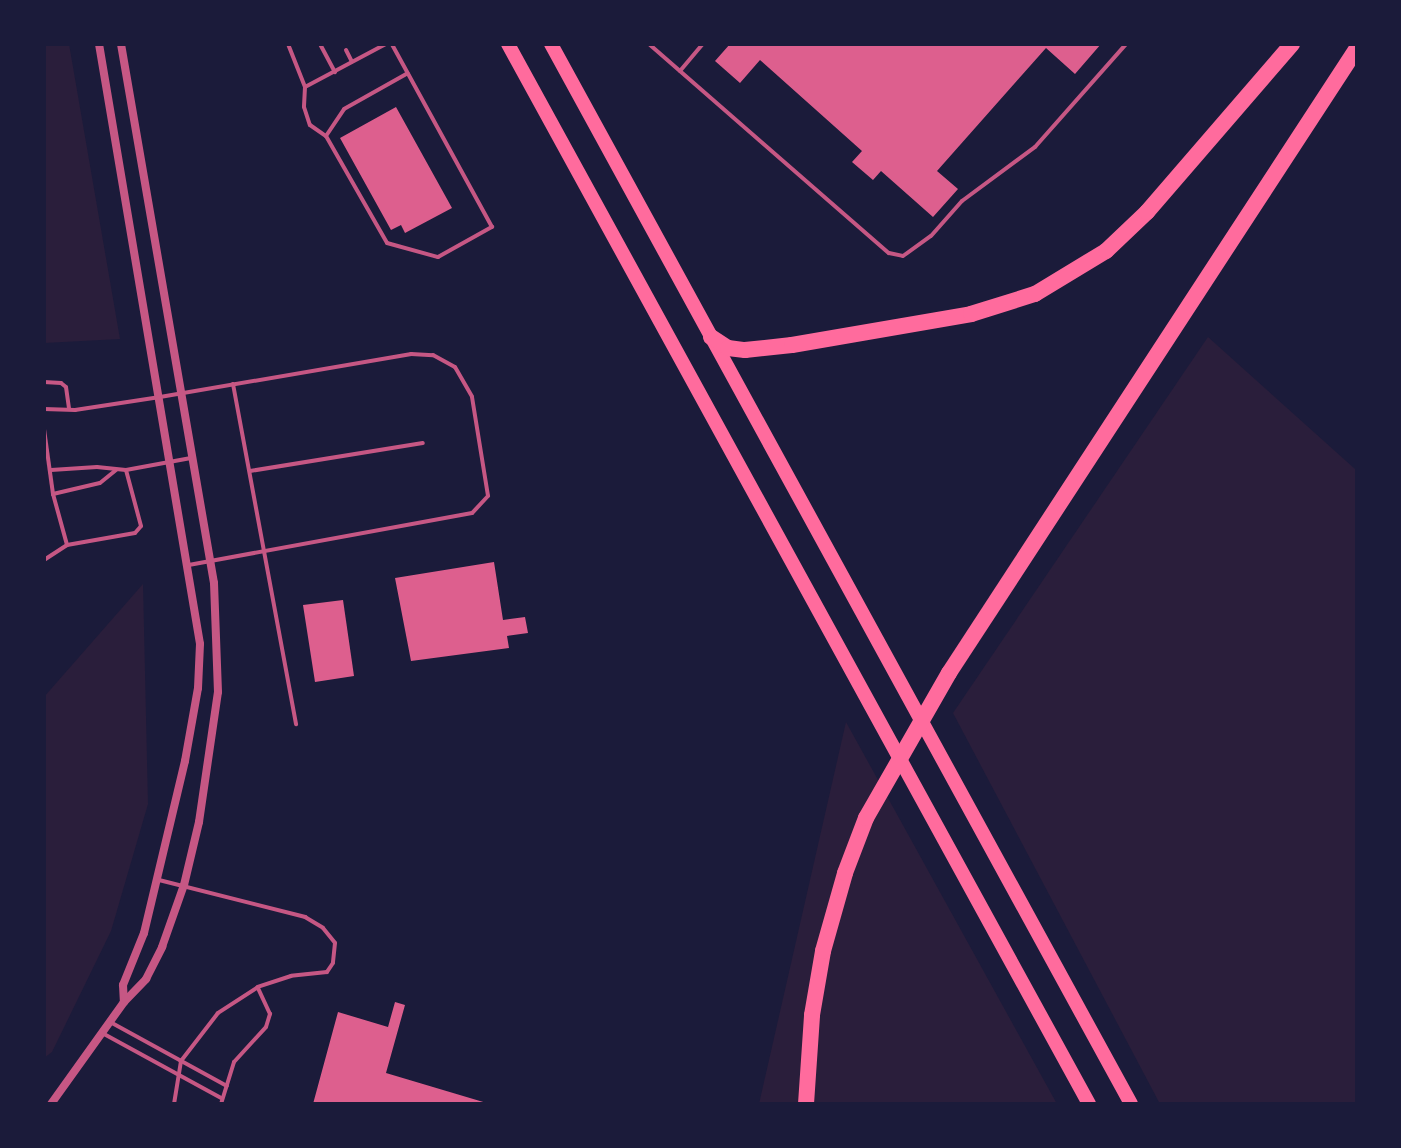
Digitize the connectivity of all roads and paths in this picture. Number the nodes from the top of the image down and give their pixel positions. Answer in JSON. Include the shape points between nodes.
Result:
{"nodes":[{"id":1,"x":99,"y":44,"type":"edge"},
{"id":2,"x":121,"y":44,"type":"edge"},
{"id":3,"x":288,"y":44,"type":"edge"},
{"id":4,"x":320,"y":44,"type":"edge"},
{"id":5,"x":389,"y":44,"type":"edge"},
{"id":6,"x":551,"y":44,"type":"edge"},
{"id":7,"x":649,"y":44,"type":"edge"},
{"id":8,"x":703,"y":44,"type":"edge"},
{"id":9,"x":1126,"y":44,"type":"edge"},
{"id":10,"x":1292,"y":44,"type":"edge"},
{"id":11,"x":509,"y":46,"type":"edge"},
{"id":12,"x":1357,"y":48,"type":"edge"},
{"id":13,"x":346,"y":50,"type":"dead end"},
{"id":14,"x":353,"y":63,"type":"junction"},
{"id":15,"x":680,"y":71,"type":"junction"},
{"id":16,"x":335,"y":72,"type":"junction"},
{"id":17,"x":408,"y":73,"type":"junction"},
{"id":18,"x":305,"y":87,"type":"junction"},
{"id":19,"x":326,"y":136,"type":"junction"},
{"id":20,"x":711,"y":337,"type":"junction"},
{"id":21,"x":44,"y":382,"type":"edge"},
{"id":22,"x":233,"y":384,"type":"junction"},
{"id":23,"x":180,"y":394,"type":"junction"},
{"id":24,"x":160,"y":397,"type":"junction"},
{"id":25,"x":44,"y":409,"type":"edge"},
{"id":26,"x":69,"y":409,"type":"junction"},
{"id":27,"x":44,"y":429,"type":"edge"},
{"id":28,"x":423,"y":443,"type":"dead end"},
{"id":29,"x":191,"y":458,"type":"junction"},
{"id":30,"x":171,"y":460,"type":"junction"},
{"id":31,"x":51,"y":470,"type":"junction"},
{"id":32,"x":116,"y":470,"type":"junction"},
{"id":33,"x":126,"y":470,"type":"junction"},
{"id":34,"x":250,"y":471,"type":"junction"},
{"id":35,"x":53,"y":494,"type":"junction"},
{"id":36,"x":67,"y":545,"type":"junction"},
{"id":37,"x":265,"y":553,"type":"junction"},
{"id":38,"x":44,"y":560,"type":"edge"},
{"id":39,"x":210,"y":561,"type":"junction"},
{"id":40,"x":189,"y":565,"type":"junction"},
{"id":41,"x":296,"y":724,"type":"dead end"},
{"id":42,"x":157,"y":880,"type":"junction"},
{"id":43,"x":184,"y":885,"type":"junction"},
{"id":44,"x":258,"y":987,"type":"junction"},
{"id":45,"x":124,"y":1002,"type":"junction"},
{"id":46,"x":112,"y":1023,"type":"junction"},
{"id":47,"x":104,"y":1034,"type":"junction"},
{"id":48,"x":181,"y":1061,"type":"junction"},
{"id":49,"x":178,"y":1074,"type":"junction"},
{"id":50,"x":227,"y":1086,"type":"junction"},
{"id":51,"x":222,"y":1101,"type":"edge"},
{"id":52,"x":51,"y":1104,"type":"edge"},
{"id":53,"x":174,"y":1104,"type":"edge"},
{"id":54,"x":806,"y":1104,"type":"edge"},
{"id":55,"x":1089,"y":1104,"type":"edge"},
{"id":56,"x":1131,"y":1104,"type":"edge"}],
"edges":[{"from":1,"to":24,"type":"street"},
{"from":2,"to":23,"type":"street"},
{"from":3,"to":18,"type":"lane"},
{"from":4,"to":16,"type":"lane"},
{"from":5,"to":14,"type":"lane"},
{"from":5,"to":17,"type":"lane"},
{"from":6,"to":20,"type":"main road"},
{"from":7,"to":15,"type":"lane"},
{"from":8,"to":15,"type":"lane"},
{"from":9,"to":15,"type":"lane","via":[[1035,147],[962,201],[931,236],[903,256],[889,253]]},
{"from":10,"to":20,"type":"highway","via":[[1147,212],[1106,251],[1035,294],[971,314],[765,349],[728,348]]},
{"from":11,"to":55,"type":"main road"},
{"from":12,"to":54,"type":"highway","via":[[949,673],[866,818],[823,951],[808,1044]]},
{"from":13,"to":14,"type":"lane"},
{"from":14,"to":16,"type":"lane"},
{"from":16,"to":18,"type":"lane"},
{"from":17,"to":19,"type":"lane","via":[[344,109]]},
{"from":17,"to":19,"type":"lane","via":[[492,227],[438,257],[387,243]]},
{"from":18,"to":19,"type":"lane","via":[[310,125]]},
{"from":20,"to":56,"type":"main road"},
{"from":21,"to":26,"type":"lane","via":[[66,387]]},
{"from":22,"to":23,"type":"lane"},
{"from":22,"to":34,"type":"lane"},
{"from":22,"to":37,"type":"lane","via":[[411,354],[433,355],[455,367],[472,397],[488,496],[472,513]]},
{"from":23,"to":24,"type":"lane"},
{"from":23,"to":29,"type":"street"},
{"from":24,"to":26,"type":"lane"},
{"from":24,"to":30,"type":"street"},
{"from":25,"to":26,"type":"lane"},
{"from":27,"to":31,"type":"lane"},
{"from":28,"to":34,"type":"lane"},
{"from":29,"to":30,"type":"lane"},
{"from":29,"to":39,"type":"street"},
{"from":30,"to":33,"type":"lane"},
{"from":30,"to":40,"type":"street"},
{"from":31,"to":32,"type":"lane"},
{"from":31,"to":35,"type":"lane"},
{"from":32,"to":33,"type":"lane"},
{"from":32,"to":35,"type":"lane","via":[[100,483]]},
{"from":33,"to":36,"type":"lane","via":[[141,526],[135,533]]},
{"from":34,"to":37,"type":"lane"},
{"from":35,"to":36,"type":"lane"},
{"from":36,"to":38,"type":"lane"},
{"from":37,"to":39,"type":"lane"},
{"from":37,"to":41,"type":"lane"},
{"from":39,"to":40,"type":"lane"},
{"from":39,"to":43,"type":"street","via":[[218,616],[218,692]]},
{"from":40,"to":42,"type":"street","via":[[200,644],[198,688]]},
{"from":42,"to":43,"type":"lane"},
{"from":42,"to":45,"type":"street","via":[[123,985]]},
{"from":43,"to":44,"type":"lane","via":[[305,917],[335,943],[327,972]]},
{"from":43,"to":45,"type":"street","via":[[151,968]]},
{"from":44,"to":48,"type":"lane","via":[[218,1013]]},
{"from":44,"to":50,"type":"lane","via":[[270,1014],[266,1027],[242,1050]]},
{"from":45,"to":46,"type":"street"},
{"from":46,"to":47,"type":"street"},
{"from":46,"to":48,"type":"lane"},
{"from":47,"to":49,"type":"lane"},
{"from":47,"to":52,"type":"street"},
{"from":48,"to":49,"type":"lane"},
{"from":48,"to":50,"type":"lane"},
{"from":49,"to":51,"type":"lane"},
{"from":49,"to":53,"type":"lane"},
{"from":50,"to":51,"type":"lane"}]}
